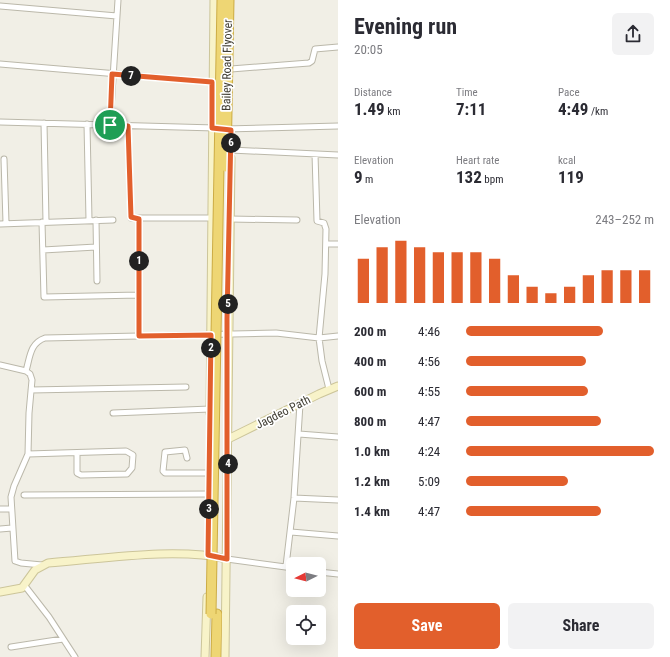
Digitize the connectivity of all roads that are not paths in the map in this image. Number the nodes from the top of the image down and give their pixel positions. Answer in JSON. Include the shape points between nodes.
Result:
{"nodes":[{"id":1,"x":118,"y":0,"type":"edge"},
{"id":2,"x":214,"y":0,"type":"edge"},
{"id":3,"x":222,"y":0,"type":"edge"},
{"id":4,"x":229,"y":0,"type":"edge"},
{"id":5,"x":233,"y":0,"type":"edge"},
{"id":6,"x":0,"y":6,"type":"edge"},
{"id":7,"x":117,"y":16,"type":"junction"},
{"id":8,"x":338,"y":47,"type":"edge"},
{"id":9,"x":0,"y":64,"type":"edge"},
{"id":10,"x":231,"y":69,"type":"junction"},
{"id":11,"x":112,"y":74,"type":"junction"},
{"id":12,"x":212,"y":82,"type":"junction"},
{"id":13,"x":0,"y":122,"type":"edge"},
{"id":14,"x":44,"y":123,"type":"junction"},
{"id":15,"x":87,"y":124,"type":"junction"},
{"id":16,"x":110,"y":125,"type":"junction"},
{"id":17,"x":128,"y":126,"type":"junction"},
{"id":18,"x":338,"y":126,"type":"edge"},
{"id":19,"x":212,"y":128,"type":"junction"},
{"id":20,"x":231,"y":130,"type":"junction"},
{"id":21,"x":231,"y":150,"type":"junction"},
{"id":22,"x":315,"y":154,"type":"junction"},
{"id":23,"x":338,"y":155,"type":"edge"},
{"id":24,"x":4,"y":159,"type":"dead end"},
{"id":25,"x":212,"y":218,"type":"junction"},
{"id":26,"x":139,"y":219,"type":"junction"},
{"id":27,"x":230,"y":219,"type":"junction"},
{"id":28,"x":89,"y":220,"type":"junction"},
{"id":29,"x":96,"y":220,"type":"junction"},
{"id":30,"x":113,"y":220,"type":"dead end"},
{"id":31,"x":297,"y":220,"type":"dead end"},
{"id":32,"x":44,"y":222,"type":"junction"},
{"id":33,"x":3,"y":224,"type":"edge"},
{"id":34,"x":326,"y":244,"type":"junction"},
{"id":35,"x":338,"y":244,"type":"edge"},
{"id":36,"x":96,"y":247,"type":"junction"},
{"id":37,"x":43,"y":250,"type":"junction"},
{"id":38,"x":97,"y":281,"type":"dead end"},
{"id":39,"x":139,"y":295,"type":"junction"},
{"id":40,"x":211,"y":335,"type":"junction"},
{"id":41,"x":228,"y":335,"type":"junction"},
{"id":42,"x":139,"y":336,"type":"junction"},
{"id":43,"x":338,"y":336,"type":"edge"},
{"id":44,"x":319,"y":338,"type":"junction"},
{"id":45,"x":0,"y":365,"type":"edge"},
{"id":46,"x":26,"y":371,"type":"junction"},
{"id":47,"x":338,"y":386,"type":"edge"},
{"id":48,"x":186,"y":387,"type":"dead end"},
{"id":49,"x":329,"y":389,"type":"junction"},
{"id":50,"x":32,"y":390,"type":"junction"},
{"id":51,"x":300,"y":404,"type":"junction"},
{"id":52,"x":210,"y":409,"type":"junction"},
{"id":53,"x":113,"y":413,"type":"dead end"},
{"id":54,"x":210,"y":426,"type":"junction"},
{"id":55,"x":228,"y":427,"type":"junction"},
{"id":56,"x":299,"y":434,"type":"junction"},
{"id":57,"x":338,"y":437,"type":"edge"},
{"id":58,"x":228,"y":439,"type":"junction"},
{"id":59,"x":77,"y":453,"type":"junction"},
{"id":60,"x":28,"y":454,"type":"junction"},
{"id":61,"x":187,"y":458,"type":"dead end"},
{"id":62,"x":209,"y":464,"type":"junction"},
{"id":63,"x":228,"y":465,"type":"junction"},
{"id":64,"x":209,"y":473,"type":"junction"},
{"id":65,"x":209,"y":494,"type":"junction"},
{"id":66,"x":24,"y":495,"type":"dead end"},
{"id":67,"x":294,"y":498,"type":"junction"},
{"id":68,"x":338,"y":500,"type":"edge"},
{"id":69,"x":0,"y":509,"type":"edge"},
{"id":70,"x":11,"y":509,"type":"junction"},
{"id":71,"x":12,"y":528,"type":"junction"},
{"id":72,"x":0,"y":529,"type":"edge"},
{"id":73,"x":291,"y":532,"type":"junction"},
{"id":74,"x":338,"y":536,"type":"edge"},
{"id":75,"x":208,"y":555,"type":"junction"},
{"id":76,"x":287,"y":557,"type":"edge"},
{"id":77,"x":227,"y":559,"type":"junction"},
{"id":78,"x":42,"y":565,"type":"junction"},
{"id":79,"x":286,"y":566,"type":"edge"},
{"id":80,"x":326,"y":573,"type":"edge"},
{"id":81,"x":338,"y":574,"type":"edge"},
{"id":82,"x":25,"y":586,"type":"junction"},
{"id":83,"x":0,"y":592,"type":"edge"},
{"id":84,"x":214,"y":614,"type":"junction"},
{"id":85,"x":64,"y":639,"type":"junction"},
{"id":86,"x":11,"y":647,"type":"dead end"},
{"id":87,"x":73,"y":657,"type":"edge"},
{"id":88,"x":205,"y":657,"type":"edge"},
{"id":89,"x":211,"y":657,"type":"edge"},
{"id":90,"x":216,"y":657,"type":"edge"},
{"id":91,"x":225,"y":657,"type":"edge"}],
"edges":[{"from":1,"to":7,"type":"street"},
{"from":2,"to":12,"type":"main road"},
{"from":3,"to":84,"type":"highway","name":"Bailey Road Flyover","bridge":true},
{"from":4,"to":84,"type":"highway","name":"Bailey Road Flyover","bridge":true},
{"from":5,"to":10,"type":"main road"},
{"from":6,"to":7,"type":"street"},
{"from":7,"to":11,"type":"street"},
{"from":8,"to":10,"type":"street","via":[[315,49],[309,63]]},
{"from":9,"to":11,"type":"street"},
{"from":10,"to":20,"type":"main road"},
{"from":11,"to":12,"type":"street"},
{"from":11,"to":16,"type":"street"},
{"from":12,"to":19,"type":"main road"},
{"from":13,"to":14,"type":"street"},
{"from":14,"to":15,"type":"street"},
{"from":14,"to":32,"type":"street"},
{"from":15,"to":16,"type":"street"},
{"from":15,"to":28,"type":"street"},
{"from":16,"to":17,"type":"street"},
{"from":17,"to":19,"type":"street"},
{"from":17,"to":26,"type":"street","via":[[131,217]]},
{"from":18,"to":20,"type":"street"},
{"from":19,"to":20,"type":"street"},
{"from":19,"to":25,"type":"main road"},
{"from":20,"to":21,"type":"main road"},
{"from":21,"to":22,"type":"street"},
{"from":21,"to":27,"type":"main road"},
{"from":22,"to":23,"type":"street"},
{"from":22,"to":34,"type":"street","via":[[317,221],[326,226]]},
{"from":24,"to":33,"type":"street"},
{"from":25,"to":26,"type":"street"},
{"from":25,"to":40,"type":"main road"},
{"from":26,"to":39,"type":"street"},
{"from":27,"to":31,"type":"street"},
{"from":27,"to":41,"type":"main road"},
{"from":28,"to":29,"type":"street"},
{"from":28,"to":32,"type":"street"},
{"from":29,"to":30,"type":"street"},
{"from":29,"to":36,"type":"street"},
{"from":32,"to":33,"type":"street"},
{"from":32,"to":37,"type":"street"},
{"from":34,"to":35,"type":"street"},
{"from":34,"to":44,"type":"street"},
{"from":36,"to":37,"type":"street"},
{"from":36,"to":38,"type":"street"},
{"from":37,"to":39,"type":"street","via":[[44,297]]},
{"from":39,"to":42,"type":"street"},
{"from":40,"to":41,"type":"street"},
{"from":40,"to":42,"type":"street"},
{"from":40,"to":52,"type":"main road"},
{"from":41,"to":44,"type":"street","via":[[276,333]]},
{"from":41,"to":55,"type":"main road"},
{"from":42,"to":46,"type":"street","via":[[37,340],[33,344]]},
{"from":43,"to":44,"type":"street"},
{"from":44,"to":49,"type":"street"},
{"from":45,"to":46,"type":"street"},
{"from":46,"to":50,"type":"street","via":[[31,377]]},
{"from":47,"to":49,"type":"main road","name":"Jagdeo Path"},
{"from":48,"to":50,"type":"street"},
{"from":49,"to":51,"type":"main road","name":"Jagdeo Path"},
{"from":50,"to":60,"type":"street"},
{"from":51,"to":56,"type":"street"},
{"from":51,"to":58,"type":"main road","name":"Jagdeo Path"},
{"from":52,"to":53,"type":"street"},
{"from":52,"to":54,"type":"main road"},
{"from":54,"to":55,"type":"main road"},
{"from":54,"to":62,"type":"main road"},
{"from":55,"to":58,"type":"main road"},
{"from":56,"to":57,"type":"street"},
{"from":56,"to":67,"type":"street"},
{"from":58,"to":63,"type":"main road"},
{"from":59,"to":59,"type":"street","via":[[126,451],[132,455],[131,472],[81,475],[77,473]]},
{"from":59,"to":60,"type":"street"},
{"from":60,"to":70,"type":"street","via":[[14,486]]},
{"from":61,"to":64,"type":"street","via":[[185,450],[164,452],[163,471]]},
{"from":62,"to":63,"type":"main road"},
{"from":62,"to":64,"type":"main road"},
{"from":63,"to":77,"type":"main road"},
{"from":64,"to":65,"type":"main road"},
{"from":65,"to":66,"type":"street"},
{"from":65,"to":75,"type":"main road"},
{"from":67,"to":68,"type":"street"},
{"from":67,"to":73,"type":"street"},
{"from":69,"to":70,"type":"street"},
{"from":70,"to":71,"type":"street"},
{"from":71,"to":72,"type":"street"},
{"from":71,"to":78,"type":"street","via":[[15,561]]},
{"from":73,"to":74,"type":"street"},
{"from":73,"to":76,"type":"street"},
{"from":75,"to":77,"type":"main road"},
{"from":75,"to":78,"type":"main road","via":[[155,555]]},
{"from":75,"to":88,"type":"main road"},
{"from":77,"to":79,"type":"street"},
{"from":77,"to":91,"type":"main road"},
{"from":78,"to":82,"type":"main road","via":[[35,570]]},
{"from":80,"to":81,"type":"street"},
{"from":82,"to":83,"type":"main road"},
{"from":82,"to":85,"type":"street"},
{"from":84,"to":89,"type":"highway","name":"Bailey Road Flyover"},
{"from":84,"to":90,"type":"highway","name":"Bailey Road Flyover"},
{"from":85,"to":86,"type":"street"},
{"from":85,"to":87,"type":"street"}]}
